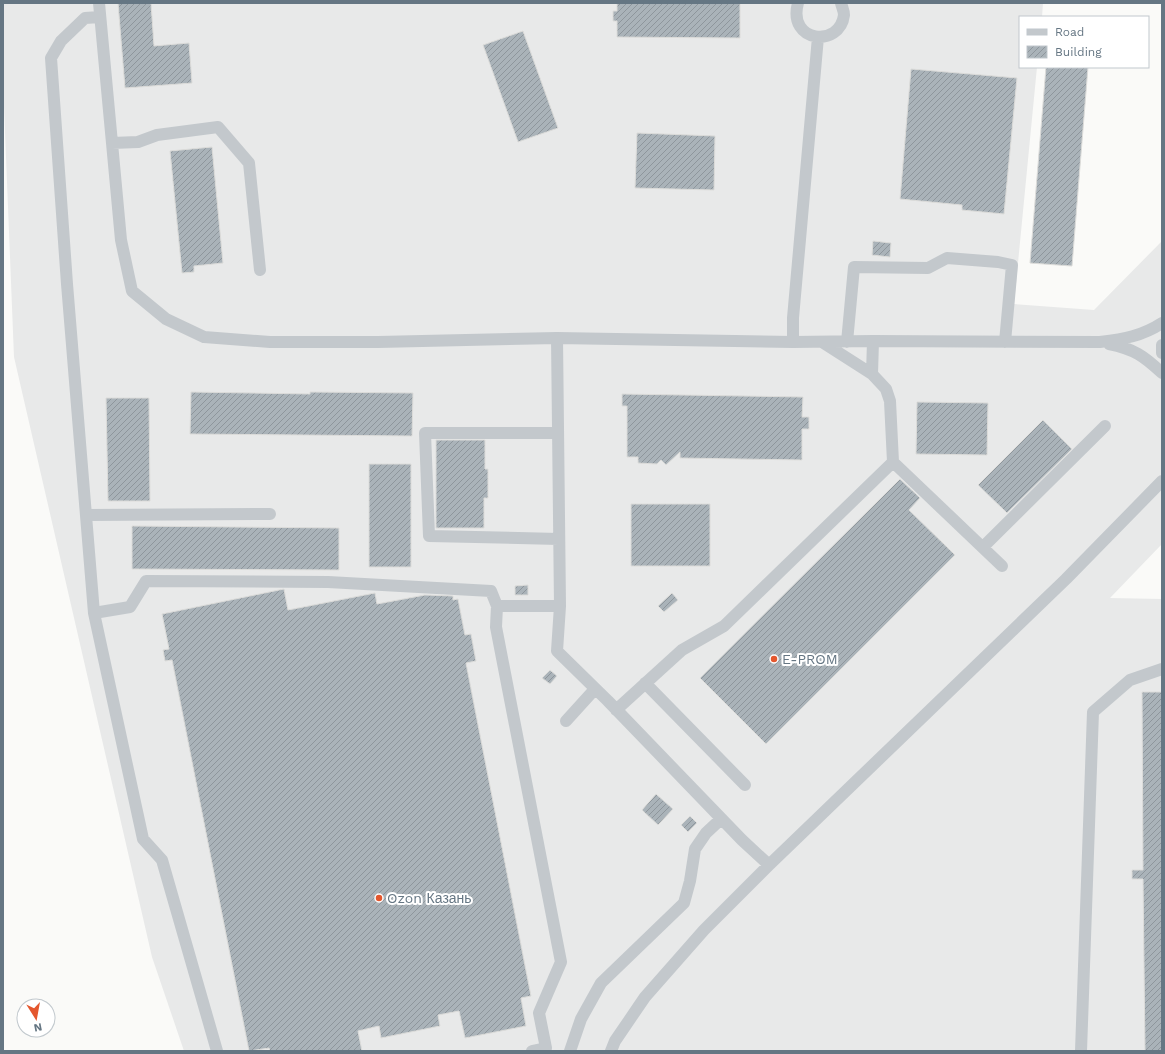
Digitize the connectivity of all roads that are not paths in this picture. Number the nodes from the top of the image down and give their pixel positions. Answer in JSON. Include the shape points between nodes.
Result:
{"nodes":[{"id":1,"x":99,"y":3,"type":"edge"},
{"id":2,"x":798,"y":3,"type":"edge"},
{"id":3,"x":841,"y":3,"type":"edge"},
{"id":4,"x":100,"y":16,"type":"junction"},
{"id":5,"x":818,"y":37,"type":"junction"},
{"id":6,"x":112,"y":143,"type":"junction"},
{"id":7,"x":260,"y":270,"type":"dead end"},
{"id":8,"x":1162,"y":323,"type":"edge"},
{"id":9,"x":557,"y":338,"type":"junction"},
{"id":10,"x":873,"y":341,"type":"junction"},
{"id":11,"x":793,"y":342,"type":"junction"},
{"id":12,"x":822,"y":342,"type":"junction"},
{"id":13,"x":847,"y":342,"type":"junction"},
{"id":14,"x":1005,"y":342,"type":"junction"},
{"id":15,"x":1100,"y":342,"type":"junction"},
{"id":16,"x":1162,"y":345,"type":"edge"},
{"id":17,"x":1162,"y":353,"type":"edge"},
{"id":18,"x":1162,"y":373,"type":"edge"},
{"id":19,"x":872,"y":374,"type":"junction"},
{"id":20,"x":1105,"y":426,"type":"dead end"},
{"id":21,"x":558,"y":434,"type":"junction"},
{"id":22,"x":893,"y":462,"type":"junction"},
{"id":23,"x":1162,"y":481,"type":"edge"},
{"id":24,"x":270,"y":514,"type":"dead end"},
{"id":25,"x":86,"y":515,"type":"junction"},
{"id":26,"x":559,"y":539,"type":"junction"},
{"id":27,"x":983,"y":547,"type":"junction"},
{"id":28,"x":1002,"y":566,"type":"dead end"},
{"id":29,"x":498,"y":606,"type":"junction"},
{"id":30,"x":560,"y":606,"type":"junction"},
{"id":31,"x":94,"y":613,"type":"junction"},
{"id":32,"x":1162,"y":669,"type":"edge"},
{"id":33,"x":646,"y":683,"type":"junction"},
{"id":34,"x":595,"y":689,"type":"junction"},
{"id":35,"x":616,"y":710,"type":"junction"},
{"id":36,"x":566,"y":722,"type":"dead end"},
{"id":37,"x":746,"y":785,"type":"dead end"},
{"id":38,"x":721,"y":819,"type":"junction"},
{"id":39,"x":769,"y":865,"type":"junction"},
{"id":40,"x":217,"y":1051,"type":"edge"},
{"id":41,"x":532,"y":1051,"type":"edge"},
{"id":42,"x":570,"y":1051,"type":"edge"},
{"id":43,"x":612,"y":1051,"type":"edge"},
{"id":44,"x":1081,"y":1051,"type":"edge"}],
"edges":[{"from":1,"to":4,"type":"street"},
{"from":2,"to":5,"type":"street","via":[[798,25],[807,33]]},
{"from":3,"to":5,"type":"street","via":[[844,14],[840,26],[830,35]]},
{"from":4,"to":6,"type":"street"},
{"from":4,"to":25,"type":"street","via":[[84,18],[61,41],[51,58]]},
{"from":5,"to":11,"type":"street"},
{"from":6,"to":7,"type":"street","via":[[138,142],[157,135],[218,127],[249,164]]},
{"from":6,"to":9,"type":"street","via":[[121,240],[132,291],[166,319],[204,337],[270,342]]},
{"from":8,"to":15,"type":"street","via":[[1137,336]]},
{"from":9,"to":11,"type":"street"},
{"from":9,"to":21,"type":"street"},
{"from":10,"to":13,"type":"street"},
{"from":10,"to":14,"type":"street"},
{"from":10,"to":19,"type":"street"},
{"from":11,"to":12,"type":"street"},
{"from":12,"to":13,"type":"street"},
{"from":12,"to":19,"type":"street"},
{"from":13,"to":14,"type":"street","via":[[854,267],[928,268],[947,258],[1012,265]]},
{"from":14,"to":15,"type":"street"},
{"from":15,"to":18,"type":"street","via":[[1138,353]]},
{"from":16,"to":17,"type":"street"},
{"from":19,"to":22,"type":"street","via":[[886,389],[890,401]]},
{"from":20,"to":27,"type":"street"},
{"from":21,"to":26,"type":"street"},
{"from":21,"to":26,"type":"street","via":[[425,433],[429,536]]},
{"from":22,"to":27,"type":"street"},
{"from":22,"to":33,"type":"street","via":[[724,626],[682,650]]},
{"from":23,"to":39,"type":"street","via":[[1066,579]]},
{"from":24,"to":25,"type":"street"},
{"from":25,"to":31,"type":"street"},
{"from":26,"to":30,"type":"street"},
{"from":27,"to":28,"type":"street"},
{"from":29,"to":30,"type":"street"},
{"from":29,"to":31,"type":"street","via":[[491,591],[328,582],[146,581],[130,607]]},
{"from":29,"to":41,"type":"street","via":[[496,627],[560,962],[539,1013],[546,1048]]},
{"from":30,"to":34,"type":"street","via":[[557,651]]},
{"from":31,"to":40,"type":"street","via":[[143,839],[162,860]]},
{"from":32,"to":44,"type":"street","via":[[1130,680],[1093,712]]},
{"from":33,"to":35,"type":"street"},
{"from":33,"to":37,"type":"street"},
{"from":34,"to":35,"type":"street"},
{"from":34,"to":36,"type":"street"},
{"from":35,"to":38,"type":"street"},
{"from":38,"to":39,"type":"street"},
{"from":38,"to":42,"type":"street","via":[[706,833],[695,849],[684,903],[601,983],[581,1019]]},
{"from":39,"to":43,"type":"street","via":[[704,930],[645,997],[615,1041]]}]}
